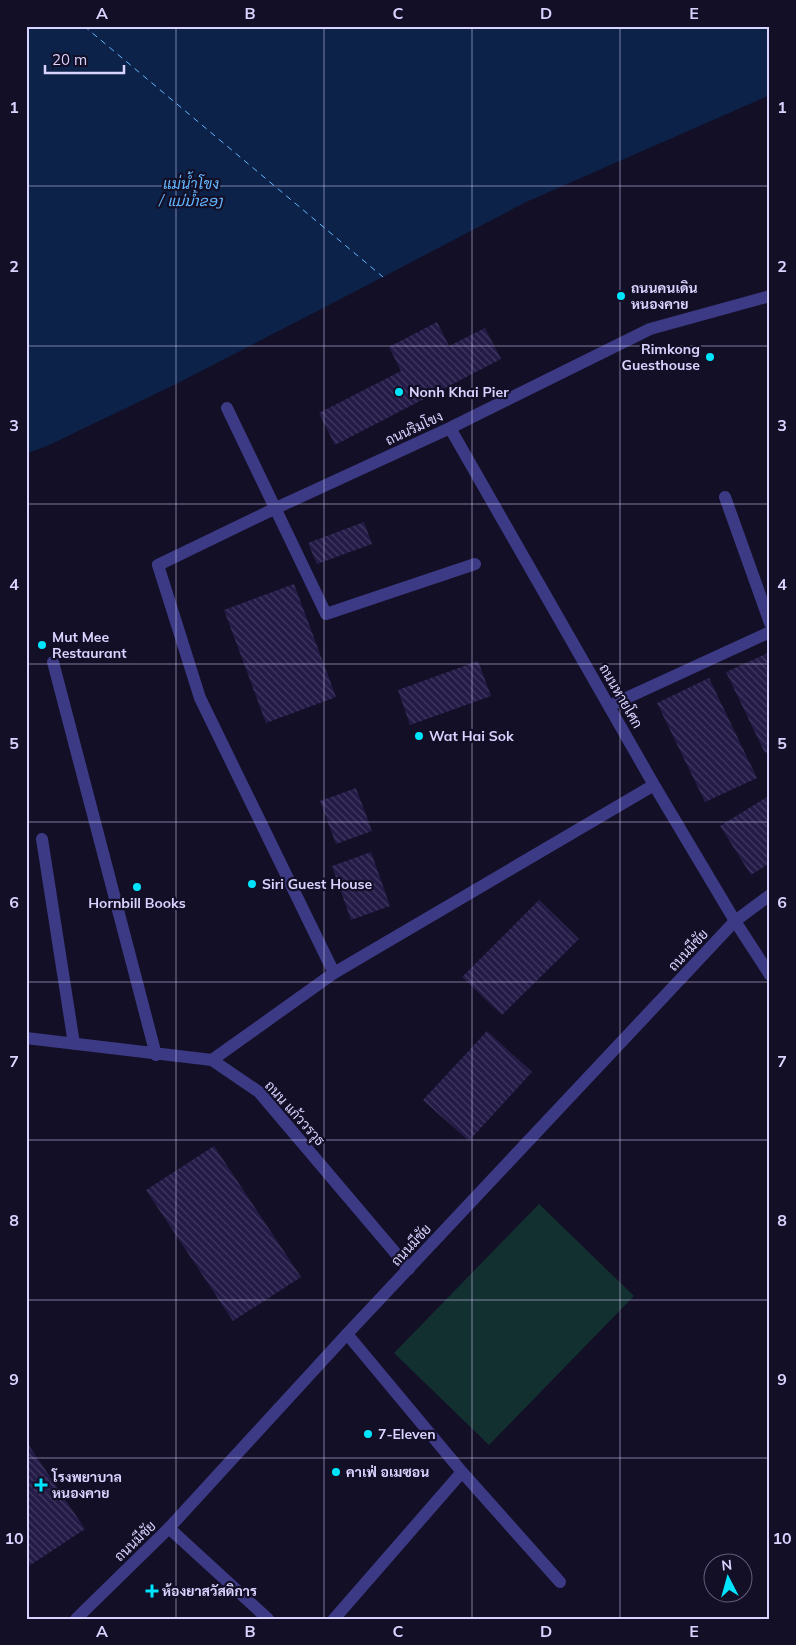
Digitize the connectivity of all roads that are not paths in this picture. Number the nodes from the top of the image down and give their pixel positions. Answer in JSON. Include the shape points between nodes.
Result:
{"nodes":[{"id":1,"x":770,"y":296,"type":"edge"},
{"id":2,"x":227,"y":408,"type":"dead end"},
{"id":3,"x":450,"y":428,"type":"junction"},
{"id":4,"x":725,"y":497,"type":"dead end"},
{"id":5,"x":274,"y":509,"type":"junction"},
{"id":6,"x":475,"y":564,"type":"dead end"},
{"id":7,"x":770,"y":623,"type":"edge"},
{"id":8,"x":770,"y":632,"type":"edge"},
{"id":9,"x":53,"y":662,"type":"dead end"},
{"id":10,"x":609,"y":706,"type":"junction"},
{"id":11,"x":654,"y":785,"type":"junction"},
{"id":12,"x":42,"y":839,"type":"dead end"},
{"id":13,"x":770,"y":895,"type":"edge"},
{"id":14,"x":734,"y":921,"type":"junction"},
{"id":15,"x":334,"y":973,"type":"junction"},
{"id":16,"x":770,"y":974,"type":"edge"},
{"id":17,"x":26,"y":1038,"type":"edge"},
{"id":18,"x":74,"y":1044,"type":"junction"},
{"id":19,"x":156,"y":1055,"type":"junction"},
{"id":20,"x":212,"y":1060,"type":"junction"},
{"id":21,"x":409,"y":1269,"type":"junction"},
{"id":22,"x":347,"y":1334,"type":"junction"},
{"id":23,"x":462,"y":1472,"type":"junction"},
{"id":24,"x":169,"y":1528,"type":"junction"},
{"id":25,"x":560,"y":1582,"type":"dead end"},
{"id":26,"x":76,"y":1619,"type":"edge"},
{"id":27,"x":268,"y":1619,"type":"edge"},
{"id":28,"x":334,"y":1619,"type":"edge"}],
"edges":[{"from":1,"to":3,"type":"street","name":"ถนนริมโขง","via":[[650,329]]},
{"from":2,"to":5,"type":"street"},
{"from":3,"to":5,"type":"street","name":"ถนนริมโขง"},
{"from":3,"to":10,"type":"street","name":"ถนนหายโศก"},
{"from":4,"to":7,"type":"street"},
{"from":5,"to":6,"type":"street","via":[[326,614]]},
{"from":5,"to":15,"type":"street","name":"ถนนริมโขง","via":[[158,565],[200,698]]},
{"from":8,"to":10,"type":"street"},
{"from":9,"to":19,"type":"street"},
{"from":10,"to":11,"type":"street","name":"ถนนหายโศก"},
{"from":11,"to":14,"type":"street","name":"ถนนหายโศก"},
{"from":11,"to":15,"type":"street"},
{"from":12,"to":18,"type":"street"},
{"from":13,"to":14,"type":"street","name":"ถนนมีชัย"},
{"from":14,"to":16,"type":"street","name":"ถนนหายโศก"},
{"from":14,"to":21,"type":"street","name":"ถนนมีชัย"},
{"from":15,"to":20,"type":"street"},
{"from":17,"to":18,"type":"street","name":"ถนน แก้ววรวุธ"},
{"from":18,"to":19,"type":"street","name":"ถนน แก้ววรวุธ"},
{"from":19,"to":20,"type":"street","name":"ถนน แก้ววรวุธ"},
{"from":20,"to":21,"type":"street","name":"ถนน แก้ววรวุธ","via":[[259,1092]]},
{"from":21,"to":22,"type":"street","name":"ถนนมีชัย"},
{"from":22,"to":23,"type":"street"},
{"from":22,"to":24,"type":"street","name":"ถนนมีชัย"},
{"from":23,"to":25,"type":"street"},
{"from":23,"to":28,"type":"street"},
{"from":24,"to":26,"type":"street","name":"ถนนมีชัย"},
{"from":24,"to":27,"type":"street"}]}
